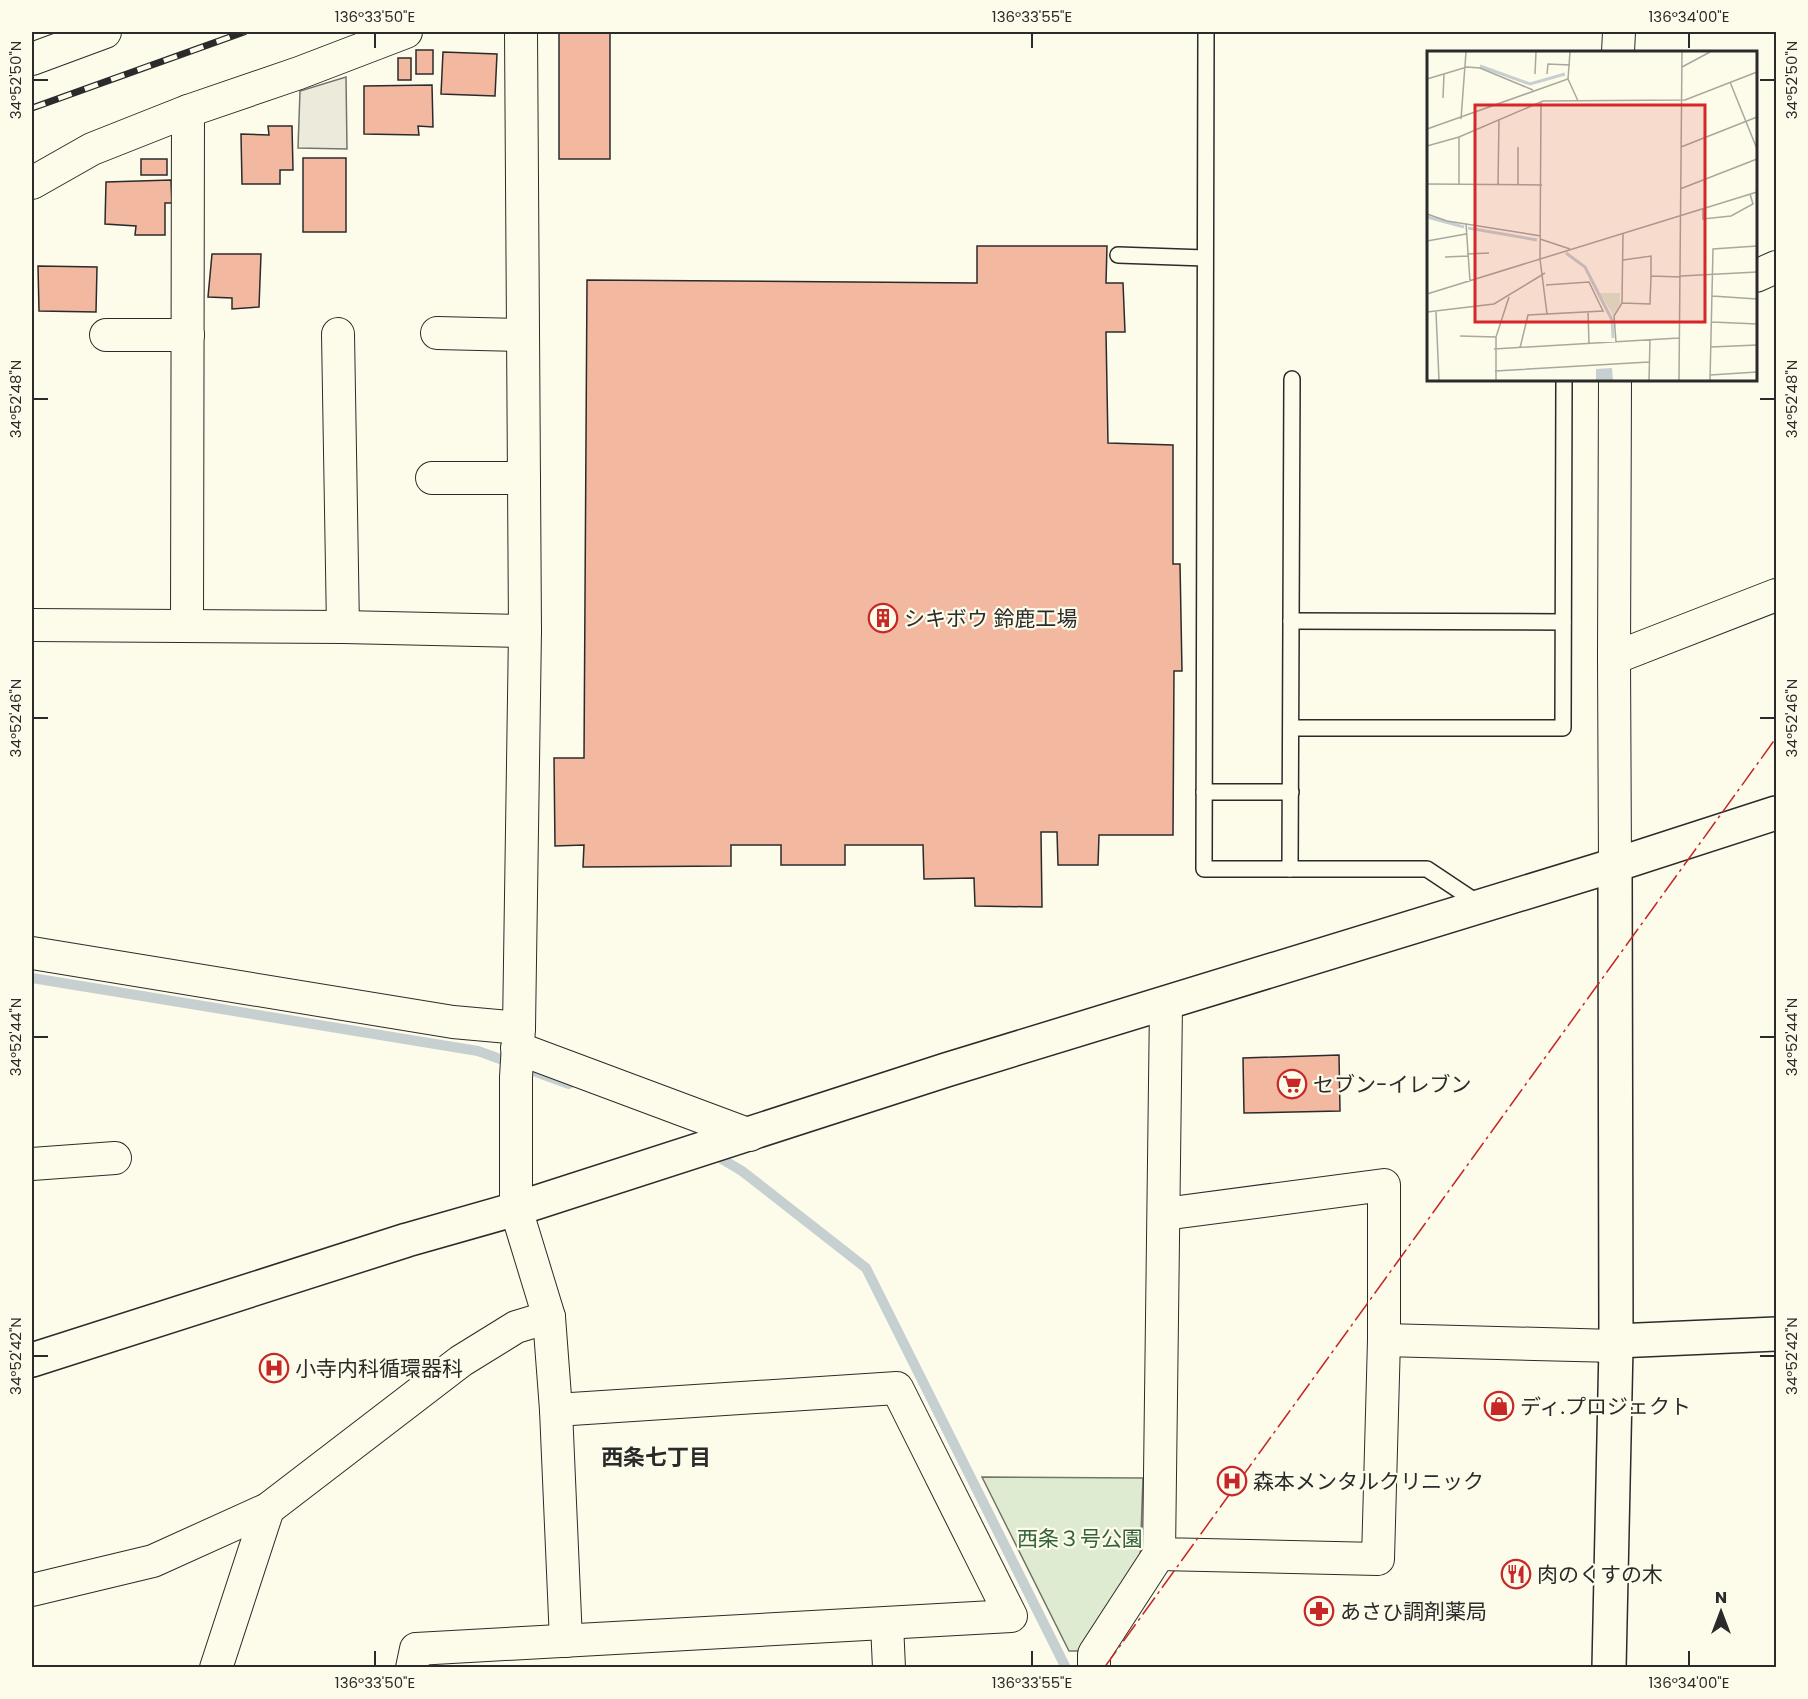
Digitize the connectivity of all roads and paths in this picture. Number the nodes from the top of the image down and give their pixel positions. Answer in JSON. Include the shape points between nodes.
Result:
{"nodes":[{"id":1,"x":105,"y":32,"type":"edge"},
{"id":2,"x":406,"y":32,"type":"edge"},
{"id":3,"x":521,"y":32,"type":"edge"},
{"id":4,"x":1206,"y":32,"type":"edge"},
{"id":5,"x":1618,"y":32,"type":"edge"},
{"id":6,"x":1618,"y":51,"type":"edge"},
{"id":7,"x":32,"y":59,"type":"edge"},
{"id":8,"x":188,"y":111,"type":"junction"},
{"id":9,"x":32,"y":183,"type":"edge"},
{"id":10,"x":1118,"y":255,"type":"dead end"},
{"id":11,"x":1205,"y":258,"type":"junction"},
{"id":12,"x":1776,"y":267,"type":"edge"},
{"id":13,"x":1757,"y":275,"type":"edge"},
{"id":14,"x":437,"y":333,"type":"dead end"},
{"id":15,"x":338,"y":334,"type":"dead end"},
{"id":16,"x":106,"y":335,"type":"dead end"},
{"id":17,"x":188,"y":335,"type":"junction"},
{"id":18,"x":523,"y":335,"type":"junction"},
{"id":19,"x":1292,"y":379,"type":"dead end"},
{"id":20,"x":1564,"y":381,"type":"edge"},
{"id":21,"x":1615,"y":381,"type":"edge"},
{"id":22,"x":432,"y":478,"type":"dead end"},
{"id":23,"x":524,"y":478,"type":"junction"},
{"id":24,"x":1776,"y":595,"type":"edge"},
{"id":25,"x":1291,"y":621,"type":"junction"},
{"id":26,"x":1563,"y":622,"type":"junction"},
{"id":27,"x":32,"y":625,"type":"edge"},
{"id":28,"x":187,"y":626,"type":"junction"},
{"id":29,"x":343,"y":627,"type":"junction"},
{"id":30,"x":525,"y":631,"type":"junction"},
{"id":31,"x":1614,"y":658,"type":"junction"},
{"id":32,"x":1291,"y":728,"type":"junction"},
{"id":33,"x":1204,"y":792,"type":"junction"},
{"id":34,"x":1291,"y":792,"type":"junction"},
{"id":35,"x":1776,"y":813,"type":"edge"},
{"id":36,"x":1615,"y":865,"type":"junction"},
{"id":37,"x":1290,"y":869,"type":"junction"},
{"id":38,"x":1482,"y":905,"type":"junction"},
{"id":39,"x":32,"y":953,"type":"edge"},
{"id":40,"x":1166,"y":1004,"type":"junction"},
{"id":41,"x":517,"y":1051,"type":"junction"},
{"id":42,"x":750,"y":1134,"type":"junction"},
{"id":43,"x":115,"y":1158,"type":"dead end"},
{"id":44,"x":32,"y":1164,"type":"edge"},
{"id":45,"x":516,"y":1209,"type":"junction"},
{"id":46,"x":1164,"y":1214,"type":"junction"},
{"id":47,"x":549,"y":1317,"type":"junction"},
{"id":48,"x":1776,"y":1334,"type":"edge"},
{"id":49,"x":1384,"y":1340,"type":"junction"},
{"id":50,"x":1616,"y":1344,"type":"junction"},
{"id":51,"x":32,"y":1359,"type":"edge"},
{"id":52,"x":556,"y":1410,"type":"junction"},
{"id":53,"x":268,"y":1509,"type":"junction"},
{"id":54,"x":1159,"y":1554,"type":"junction"},
{"id":55,"x":32,"y":1590,"type":"edge"},
{"id":56,"x":887,"y":1624,"type":"junction"},
{"id":57,"x":566,"y":1641,"type":"junction"},
{"id":58,"x":216,"y":1668,"type":"edge"},
{"id":59,"x":412,"y":1668,"type":"edge"},
{"id":60,"x":889,"y":1668,"type":"edge"},
{"id":61,"x":1094,"y":1668,"type":"edge"},
{"id":62,"x":1609,"y":1668,"type":"edge"}],
"edges":[{"from":1,"to":7,"type":"street"},
{"from":2,"to":8,"type":"street"},
{"from":3,"to":18,"type":"street"},
{"from":4,"to":11,"type":"lane"},
{"from":5,"to":6,"type":"street"},
{"from":8,"to":9,"type":"street","via":[[92,149]]},
{"from":8,"to":17,"type":"street"},
{"from":10,"to":11,"type":"lane"},
{"from":11,"to":33,"type":"lane"},
{"from":12,"to":13,"type":"street"},
{"from":14,"to":18,"type":"street"},
{"from":15,"to":29,"type":"street"},
{"from":16,"to":17,"type":"street"},
{"from":17,"to":28,"type":"street"},
{"from":18,"to":23,"type":"street"},
{"from":19,"to":25,"type":"lane"},
{"from":20,"to":26,"type":"lane"},
{"from":21,"to":31,"type":"street"},
{"from":22,"to":23,"type":"street"},
{"from":23,"to":30,"type":"street"},
{"from":24,"to":31,"type":"street"},
{"from":25,"to":26,"type":"lane"},
{"from":25,"to":32,"type":"lane"},
{"from":26,"to":32,"type":"lane","via":[[1563,728]]},
{"from":27,"to":28,"type":"street"},
{"from":28,"to":29,"type":"street"},
{"from":29,"to":30,"type":"street"},
{"from":30,"to":41,"type":"street"},
{"from":31,"to":36,"type":"street"},
{"from":32,"to":34,"type":"lane"},
{"from":33,"to":34,"type":"lane"},
{"from":33,"to":37,"type":"lane","via":[[1204,869]]},
{"from":34,"to":37,"type":"lane"},
{"from":35,"to":36,"type":"street"},
{"from":36,"to":38,"type":"street"},
{"from":36,"to":50,"type":"street"},
{"from":37,"to":38,"type":"lane","via":[[1427,869]]},
{"from":38,"to":40,"type":"street"},
{"from":39,"to":41,"type":"street","via":[[453,1022]]},
{"from":40,"to":42,"type":"street"},
{"from":40,"to":46,"type":"street"},
{"from":41,"to":42,"type":"street"},
{"from":41,"to":45,"type":"street"},
{"from":42,"to":45,"type":"street"},
{"from":43,"to":44,"type":"street"},
{"from":45,"to":47,"type":"street"},
{"from":45,"to":51,"type":"street"},
{"from":46,"to":49,"type":"street","via":[[1384,1185]]},
{"from":46,"to":54,"type":"street"},
{"from":47,"to":52,"type":"street"},
{"from":47,"to":53,"type":"street","via":[[516,1328],[461,1361]]},
{"from":48,"to":50,"type":"street"},
{"from":49,"to":50,"type":"street"},
{"from":49,"to":54,"type":"street","via":[[1378,1559]]},
{"from":50,"to":62,"type":"street"},
{"from":52,"to":56,"type":"street","via":[[897,1388],[1011,1616]]},
{"from":52,"to":57,"type":"street"},
{"from":53,"to":55,"type":"street","via":[[153,1561]]},
{"from":53,"to":58,"type":"street"},
{"from":54,"to":61,"type":"street","via":[[1094,1654]]},
{"from":56,"to":57,"type":"street"},
{"from":56,"to":60,"type":"street"},
{"from":57,"to":59,"type":"street","via":[[416,1649]]}]}
